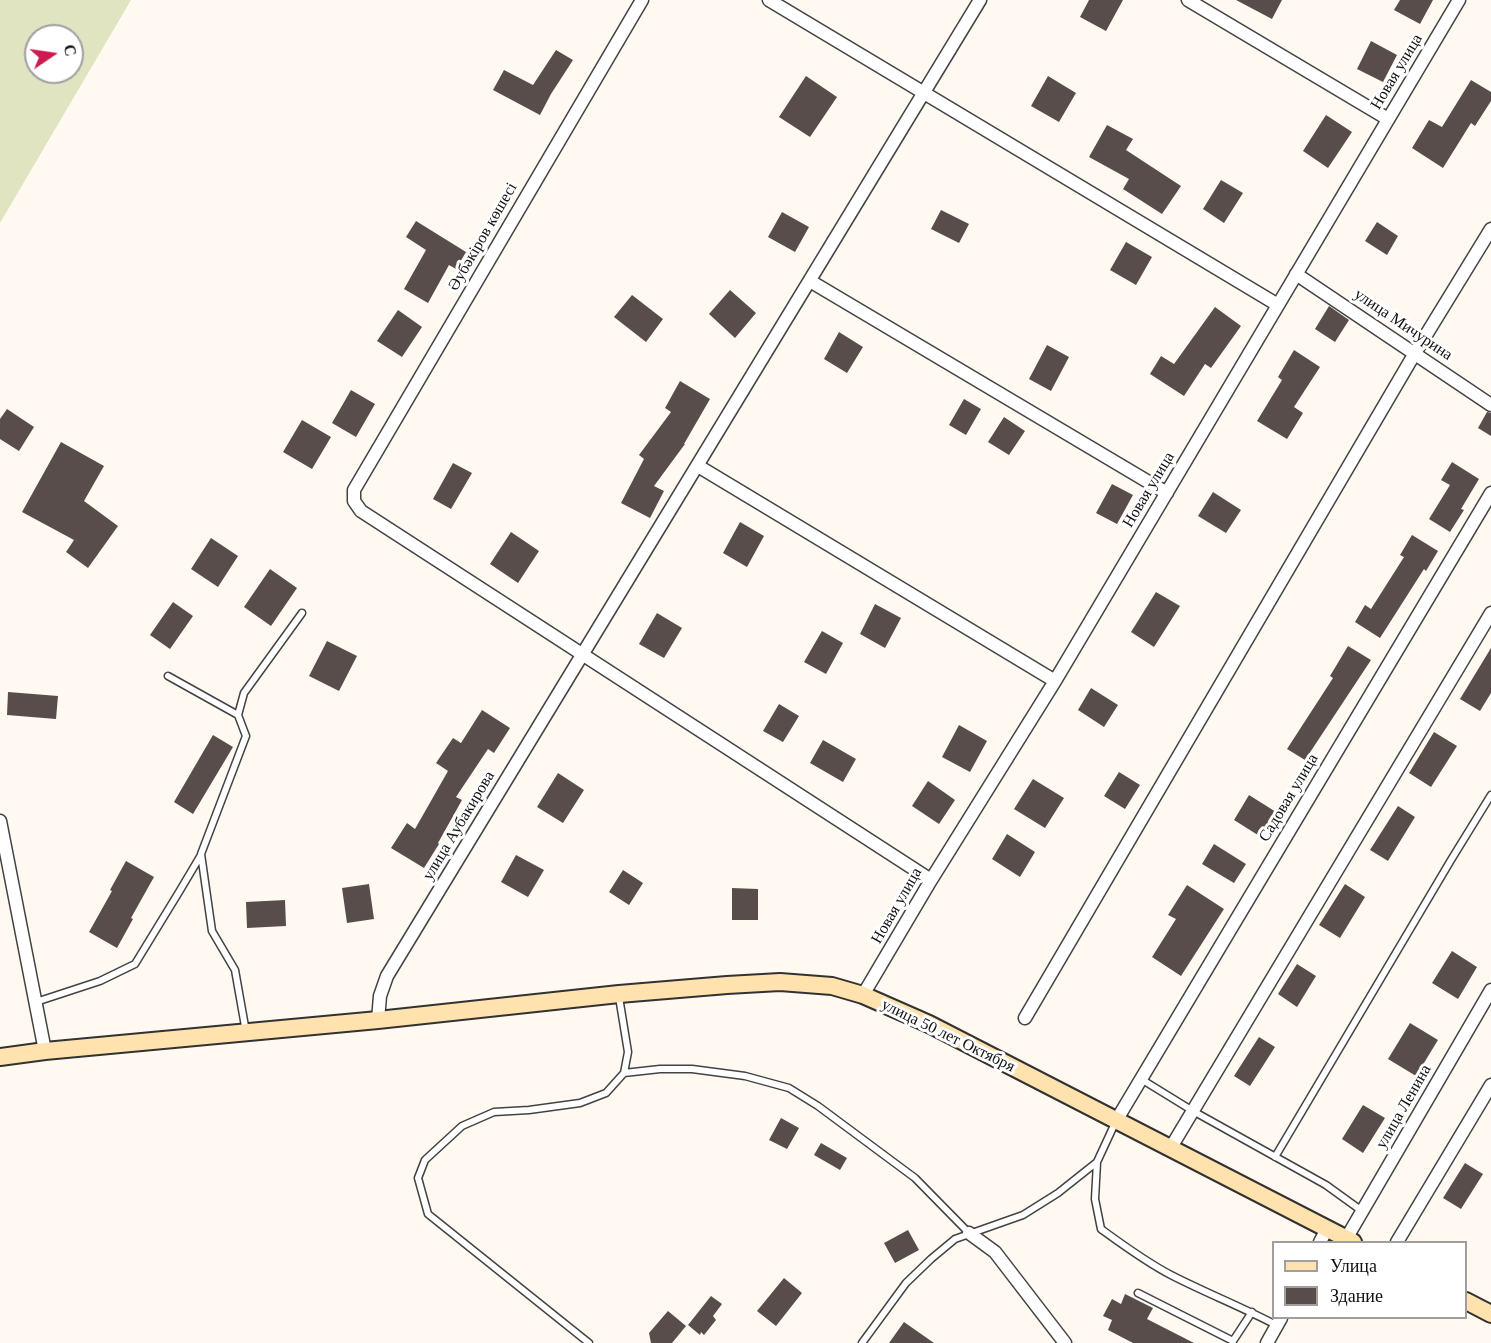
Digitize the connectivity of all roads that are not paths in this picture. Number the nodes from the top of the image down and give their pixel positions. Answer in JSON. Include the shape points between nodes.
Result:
{"nodes":[{"id":1,"x":642,"y":0,"type":"edge"},
{"id":2,"x":769,"y":0,"type":"edge"},
{"id":3,"x":980,"y":0,"type":"edge"},
{"id":4,"x":1188,"y":0,"type":"edge"},
{"id":5,"x":1459,"y":0,"type":"edge"},
{"id":6,"x":924,"y":93,"type":"junction"},
{"id":7,"x":1389,"y":119,"type":"junction"},
{"id":8,"x":1491,"y":229,"type":"edge"},
{"id":9,"x":1296,"y":274,"type":"junction"},
{"id":10,"x":810,"y":281,"type":"junction"},
{"id":11,"x":1278,"y":305,"type":"junction"},
{"id":12,"x":1415,"y":353,"type":"junction"},
{"id":13,"x":1491,"y":405,"type":"edge"},
{"id":14,"x":698,"y":466,"type":"junction"},
{"id":15,"x":1167,"y":493,"type":"junction"},
{"id":16,"x":1491,"y":493,"type":"edge"},
{"id":17,"x":302,"y":613,"type":"dead end"},
{"id":18,"x":1491,"y":613,"type":"edge"},
{"id":19,"x":582,"y":655,"type":"junction"},
{"id":20,"x":168,"y":676,"type":"dead end"},
{"id":21,"x":1055,"y":681,"type":"junction"},
{"id":22,"x":237,"y":715,"type":"junction"},
{"id":23,"x":1491,"y":795,"type":"edge"},
{"id":24,"x":0,"y":821,"type":"edge"},
{"id":25,"x":201,"y":854,"type":"junction"},
{"id":26,"x":931,"y":880,"type":"junction"},
{"id":27,"x":1491,"y":990,"type":"edge"},
{"id":28,"x":619,"y":994,"type":"junction"},
{"id":29,"x":863,"y":995,"type":"junction"},
{"id":30,"x":36,"y":1002,"type":"junction"},
{"id":31,"x":1025,"y":1018,"type":"dead end"},
{"id":32,"x":378,"y":1020,"type":"junction"},
{"id":33,"x":246,"y":1032,"type":"junction"},
{"id":34,"x":45,"y":1051,"type":"junction"},
{"id":35,"x":0,"y":1057,"type":"edge"},
{"id":36,"x":624,"y":1073,"type":"junction"},
{"id":37,"x":1141,"y":1079,"type":"junction"},
{"id":38,"x":1491,"y":1084,"type":"edge"},
{"id":39,"x":1193,"y":1111,"type":"junction"},
{"id":40,"x":1116,"y":1120,"type":"junction"},
{"id":41,"x":1170,"y":1149,"type":"junction"},
{"id":42,"x":1275,"y":1157,"type":"junction"},
{"id":43,"x":1097,"y":1162,"type":"junction"},
{"id":44,"x":1362,"y":1212,"type":"junction"},
{"id":45,"x":969,"y":1233,"type":"junction"},
{"id":46,"x":1323,"y":1236,"type":"edge"},
{"id":47,"x":1350,"y":1241,"type":"edge"},
{"id":48,"x":1398,"y":1241,"type":"edge"},
{"id":49,"x":1138,"y":1293,"type":"dead end"},
{"id":50,"x":1467,"y":1302,"type":"edge"},
{"id":51,"x":1252,"y":1312,"type":"junction"},
{"id":52,"x":1491,"y":1314,"type":"edge"},
{"id":53,"x":1272,"y":1319,"type":"edge"},
{"id":54,"x":1279,"y":1321,"type":"edge"},
{"id":55,"x":589,"y":1343,"type":"edge"},
{"id":56,"x":862,"y":1343,"type":"edge"},
{"id":57,"x":1065,"y":1343,"type":"edge"},
{"id":58,"x":1267,"y":1343,"type":"edge"}],
"edges":[{"from":1,"to":19,"type":"street","name":"Әубәкіров көшесі","via":[[354,490],[354,501],[361,511]]},
{"from":2,"to":6,"type":"street"},
{"from":3,"to":6,"type":"street","name":"улица Аубакирова"},
{"from":4,"to":7,"type":"street"},
{"from":5,"to":7,"type":"street","name":"Новая улица"},
{"from":6,"to":10,"type":"street","name":"улица Аубакирова"},
{"from":6,"to":11,"type":"street"},
{"from":7,"to":9,"type":"street","name":"Новая улица"},
{"from":8,"to":12,"type":"street"},
{"from":9,"to":11,"type":"street","name":"Новая улица"},
{"from":9,"to":12,"type":"street","name":"улица Мичурина"},
{"from":10,"to":14,"type":"street","name":"улица Аубакирова"},
{"from":10,"to":15,"type":"street"},
{"from":11,"to":15,"type":"street","name":"Новая улица"},
{"from":12,"to":13,"type":"street","name":"улица Мичурина"},
{"from":12,"to":31,"type":"street"},
{"from":14,"to":19,"type":"street","name":"улица Аубакирова"},
{"from":14,"to":21,"type":"street"},
{"from":15,"to":21,"type":"street","name":"Новая улица"},
{"from":16,"to":37,"type":"street","name":"Садовая улица"},
{"from":17,"to":22,"type":"lane","via":[[244,693]]},
{"from":18,"to":39,"type":"street"},
{"from":19,"to":26,"type":"street"},
{"from":19,"to":32,"type":"street","name":"улица Аубакирова","via":[[387,976]]},
{"from":20,"to":22,"type":"lane"},
{"from":21,"to":26,"type":"street","name":"Новая улица"},
{"from":22,"to":25,"type":"lane","via":[[246,736]]},
{"from":23,"to":42,"type":"lane"},
{"from":24,"to":30,"type":"street"},
{"from":25,"to":30,"type":"lane","via":[[135,964],[100,981]]},
{"from":25,"to":33,"type":"lane","via":[[212,931],[235,970]]},
{"from":26,"to":29,"type":"street","name":"Новая улица"},
{"from":27,"to":44,"type":"street","name":"улица Ленина"},
{"from":28,"to":29,"type":"main road","name":"улица 50 лет Октября","via":[[780,982],[832,986]]},
{"from":28,"to":32,"type":"main road","name":"улица 50 лет Октября"},
{"from":28,"to":36,"type":"lane","via":[[628,1052]]},
{"from":29,"to":40,"type":"main road","name":"улица 50 лет Октября","via":[[929,1024]]},
{"from":30,"to":34,"type":"street"},
{"from":32,"to":33,"type":"main road","name":"улица 50 лет Октября"},
{"from":33,"to":34,"type":"main road","name":"улица 50 лет Октября"},
{"from":34,"to":35,"type":"main road","name":"улица 50 лет Октября"},
{"from":36,"to":45,"type":"lane","via":[[692,1069],[745,1076],[789,1088],[915,1178]]},
{"from":36,"to":55,"type":"lane","via":[[606,1093],[580,1103],[494,1112],[462,1126],[425,1160],[418,1178],[428,1214]]},
{"from":37,"to":39,"type":"lane"},
{"from":37,"to":40,"type":"street","name":"Садовая улица"},
{"from":38,"to":48,"type":"street"},
{"from":39,"to":41,"type":"street"},
{"from":39,"to":42,"type":"lane"},
{"from":40,"to":41,"type":"main road","name":"улица 50 лет Октября"},
{"from":40,"to":43,"type":"lane"},
{"from":41,"to":46,"type":"main road","name":"улица 50 лет Октября"},
{"from":42,"to":44,"type":"lane","via":[[1326,1185]]},
{"from":43,"to":45,"type":"lane","via":[[1023,1215]]},
{"from":43,"to":51,"type":"lane","via":[[1095,1199],[1101,1229],[1170,1274]]},
{"from":44,"to":47,"type":"street","name":"улица Ленина"},
{"from":45,"to":56,"type":"lane","via":[[955,1239],[906,1283]]},
{"from":45,"to":57,"type":"street","via":[[995,1252]]},
{"from":46,"to":47,"type":"main road","name":"улица 50 лет Октября"},
{"from":49,"to":51,"type":"lane","via":[[1233,1341]]},
{"from":50,"to":52,"type":"main road"},
{"from":51,"to":53,"type":"lane"},
{"from":54,"to":58,"type":"street"}]}
